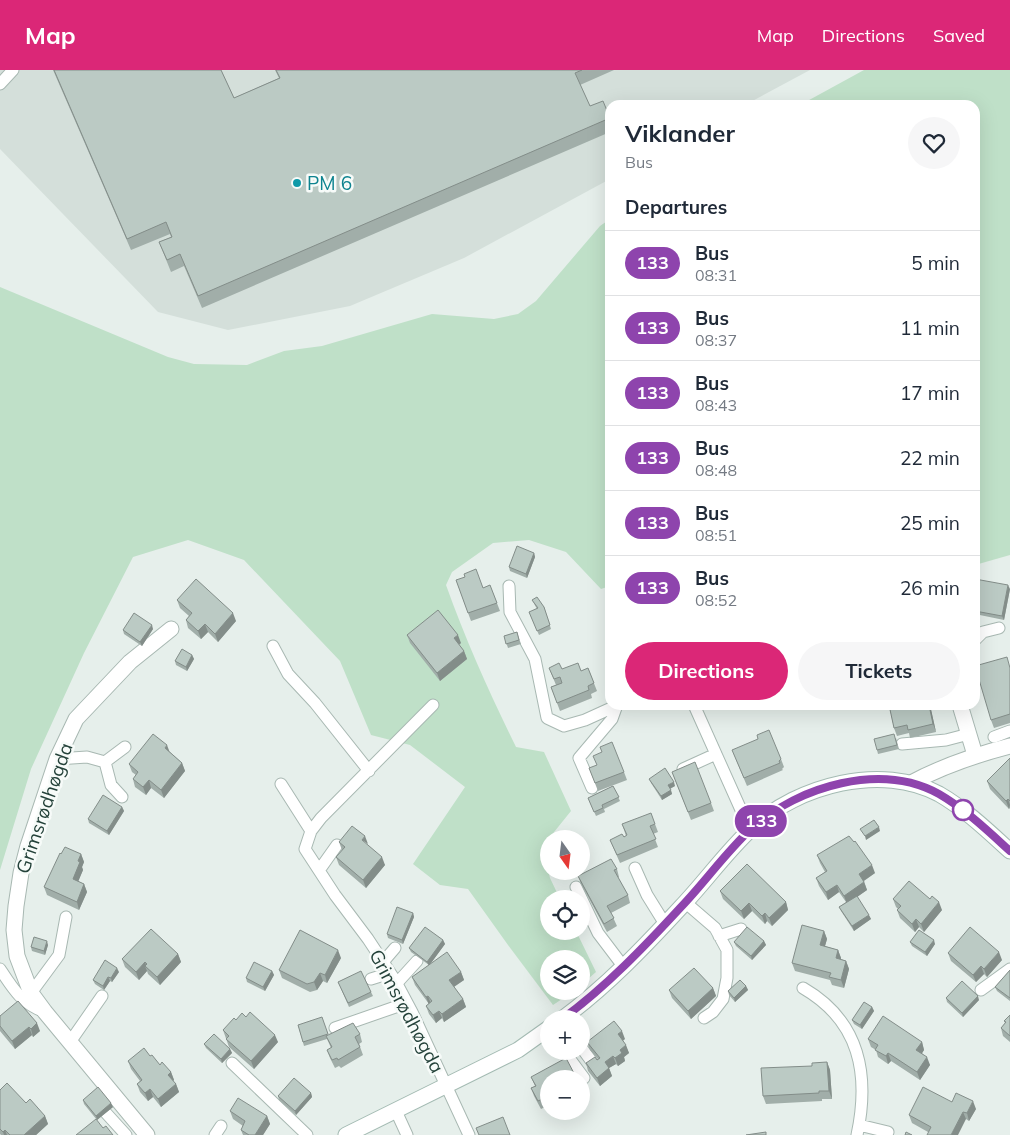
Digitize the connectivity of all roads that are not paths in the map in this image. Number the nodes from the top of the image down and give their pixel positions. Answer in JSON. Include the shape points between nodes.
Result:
{"nodes":[{"id":1,"x":13,"y":70,"type":"edge"},
{"id":2,"x":0,"y":84,"type":"edge"},
{"id":3,"x":509,"y":586,"type":"dead end"},
{"id":4,"x":171,"y":628,"type":"dead end"},
{"id":5,"x":999,"y":628,"type":"dead end"},
{"id":6,"x":980,"y":635,"type":"edge"},
{"id":7,"x":273,"y":646,"type":"dead end"},
{"id":8,"x":433,"y":705,"type":"dead end"},
{"id":9,"x":607,"y":710,"type":"edge"},
{"id":10,"x":616,"y":710,"type":"edge"},
{"id":11,"x":696,"y":710,"type":"edge"},
{"id":12,"x":962,"y":710,"type":"edge"},
{"id":13,"x":1010,"y":732,"type":"edge"},
{"id":14,"x":969,"y":734,"type":"junction"},
{"id":15,"x":994,"y":737,"type":"dead end"},
{"id":16,"x":902,"y":744,"type":"dead end"},
{"id":17,"x":1010,"y":746,"type":"edge"},
{"id":18,"x":125,"y":747,"type":"dead end"},
{"id":19,"x":716,"y":754,"type":"junction"},
{"id":20,"x":975,"y":755,"type":"junction"},
{"id":21,"x":57,"y":760,"type":"junction"},
{"id":22,"x":105,"y":762,"type":"junction"},
{"id":23,"x":369,"y":771,"type":"junction"},
{"id":24,"x":675,"y":773,"type":"edge"},
{"id":25,"x":911,"y":783,"type":"junction"},
{"id":26,"x":281,"y":784,"type":"dead end"},
{"id":27,"x":592,"y":788,"type":"edge"},
{"id":28,"x":122,"y":797,"type":"dead end"},
{"id":29,"x":750,"y":830,"type":"junction"},
{"id":30,"x":311,"y":831,"type":"junction"},
{"id":31,"x":336,"y":845,"type":"dead end"},
{"id":32,"x":1010,"y":851,"type":"edge"},
{"id":33,"x":635,"y":868,"type":"dead end"},
{"id":34,"x":320,"y":869,"type":"junction"},
{"id":35,"x":576,"y":887,"type":"edge"},
{"id":36,"x":686,"y":903,"type":"junction"},
{"id":37,"x":66,"y":917,"type":"dead end"},
{"id":38,"x":665,"y":924,"type":"junction"},
{"id":39,"x":741,"y":930,"type":"dead end"},
{"id":40,"x":720,"y":936,"type":"junction"},
{"id":41,"x":394,"y":948,"type":"dead end"},
{"id":42,"x":418,"y":961,"type":"edge"},
{"id":43,"x":383,"y":962,"type":"junction"},
{"id":44,"x":623,"y":966,"type":"junction"},
{"id":45,"x":0,"y":969,"type":"edge"},
{"id":46,"x":1010,"y":970,"type":"edge"},
{"id":47,"x":390,"y":973,"type":"junction"},
{"id":48,"x":371,"y":980,"type":"dead end"},
{"id":49,"x":397,"y":983,"type":"junction"},
{"id":50,"x":803,"y":988,"type":"dead end"},
{"id":51,"x":981,"y":990,"type":"dead end"},
{"id":52,"x":31,"y":993,"type":"junction"},
{"id":53,"x":102,"y":996,"type":"dead end"},
{"id":54,"x":407,"y":1003,"type":"junction"},
{"id":55,"x":573,"y":1010,"type":"edge"},
{"id":56,"x":45,"y":1012,"type":"junction"},
{"id":57,"x":704,"y":1018,"type":"dead end"},
{"id":58,"x":336,"y":1028,"type":"dead end"},
{"id":59,"x":540,"y":1035,"type":"edge"},
{"id":60,"x":70,"y":1042,"type":"junction"},
{"id":61,"x":590,"y":1059,"type":"edge"},
{"id":62,"x":592,"y":1062,"type":"edge"},
{"id":63,"x":232,"y":1063,"type":"dead end"},
{"id":64,"x":447,"y":1086,"type":"junction"},
{"id":65,"x":396,"y":1111,"type":"junction"},
{"id":66,"x":106,"y":1113,"type":"edge"},
{"id":67,"x":858,"y":1130,"type":"edge"},
{"id":68,"x":888,"y":1132,"type":"dead end"},
{"id":69,"x":126,"y":1135,"type":"edge"},
{"id":70,"x":147,"y":1135,"type":"edge"},
{"id":71,"x":307,"y":1135,"type":"edge"},
{"id":72,"x":346,"y":1135,"type":"edge"},
{"id":73,"x":408,"y":1135,"type":"edge"},
{"id":74,"x":469,"y":1135,"type":"edge"}],
"edges":[{"from":1,"to":2,"type":"lane"},
{"from":3,"to":9,"type":"lane","via":[[510,612],[535,659],[547,718],[564,726]]},
{"from":4,"to":21,"type":"main road","name":"Grimsrødhøgda","via":[[130,662],[76,719]]},
{"from":5,"to":6,"type":"lane"},
{"from":7,"to":23,"type":"lane","via":[[288,674]]},
{"from":8,"to":23,"type":"lane"},
{"from":10,"to":27,"type":"lane","via":[[579,758]]},
{"from":11,"to":19,"type":"lane"},
{"from":12,"to":14,"type":"main road"},
{"from":13,"to":15,"type":"lane"},
{"from":14,"to":16,"type":"lane","via":[[946,740]]},
{"from":14,"to":20,"type":"main road"},
{"from":17,"to":20,"type":"main road"},
{"from":18,"to":22,"type":"lane"},
{"from":19,"to":24,"type":"lane"},
{"from":19,"to":29,"type":"lane"},
{"from":20,"to":25,"type":"main road"},
{"from":21,"to":22,"type":"lane","via":[[87,756]]},
{"from":21,"to":52,"type":"main road","name":"Grimsrødhøgda","via":[[28,846],[16,906],[17,956]]},
{"from":22,"to":28,"type":"lane","via":[[111,784]]},
{"from":23,"to":30,"type":"lane"},
{"from":25,"to":29,"type":"main road","via":[[879,780],[841,782],[782,807]]},
{"from":25,"to":32,"type":"main road","via":[[961,808]]},
{"from":26,"to":30,"type":"lane"},
{"from":29,"to":36,"type":"main road"},
{"from":30,"to":34,"type":"lane","name":"Grimsrødhøgda","via":[[305,849]]},
{"from":31,"to":34,"type":"lane"},
{"from":33,"to":38,"type":"lane"},
{"from":34,"to":43,"type":"lane","name":"Grimsrødhøgda","via":[[335,896]]},
{"from":35,"to":44,"type":"lane","via":[[598,933]]},
{"from":36,"to":38,"type":"main road"},
{"from":36,"to":40,"type":"lane"},
{"from":37,"to":52,"type":"lane","via":[[59,955]]},
{"from":38,"to":44,"type":"main road"},
{"from":39,"to":40,"type":"lane"},
{"from":40,"to":57,"type":"lane","via":[[727,950],[726,985],[723,998]]},
{"from":41,"to":43,"type":"lane"},
{"from":42,"to":49,"type":"lane"},
{"from":43,"to":47,"type":"lane","name":"Grimsrødhøgda"},
{"from":44,"to":55,"type":"main road"},
{"from":45,"to":56,"type":"lane","via":[[13,990],[31,1008]]},
{"from":46,"to":51,"type":"lane"},
{"from":47,"to":48,"type":"lane"},
{"from":47,"to":49,"type":"lane","name":"Grimsrødhøgda"},
{"from":49,"to":54,"type":"lane","name":"Grimsrødhøgda"},
{"from":50,"to":67,"type":"lane","via":[[818,996],[837,1016],[855,1043],[864,1089]]},
{"from":52,"to":56,"type":"main road","name":"Grimsrødhøgda"},
{"from":53,"to":60,"type":"lane"},
{"from":54,"to":58,"type":"lane"},
{"from":54,"to":64,"type":"lane","name":"Grimsrødhøgda"},
{"from":56,"to":60,"type":"main road","name":"Grimsrødhøgda"},
{"from":59,"to":64,"type":"main road","name":"Grimsrødhøgda","via":[[518,1050]]},
{"from":60,"to":70,"type":"main road","name":"Grimsrødhøgda"},
{"from":61,"to":62,"type":"lane"},
{"from":63,"to":71,"type":"lane"},
{"from":64,"to":65,"type":"main road","name":"Grimsrødhøgda"},
{"from":64,"to":74,"type":"lane"},
{"from":65,"to":72,"type":"main road","name":"Grimsrødhøgda"},
{"from":65,"to":73,"type":"lane"},
{"from":66,"to":69,"type":"lane"},
{"from":67,"to":68,"type":"lane"}]}
